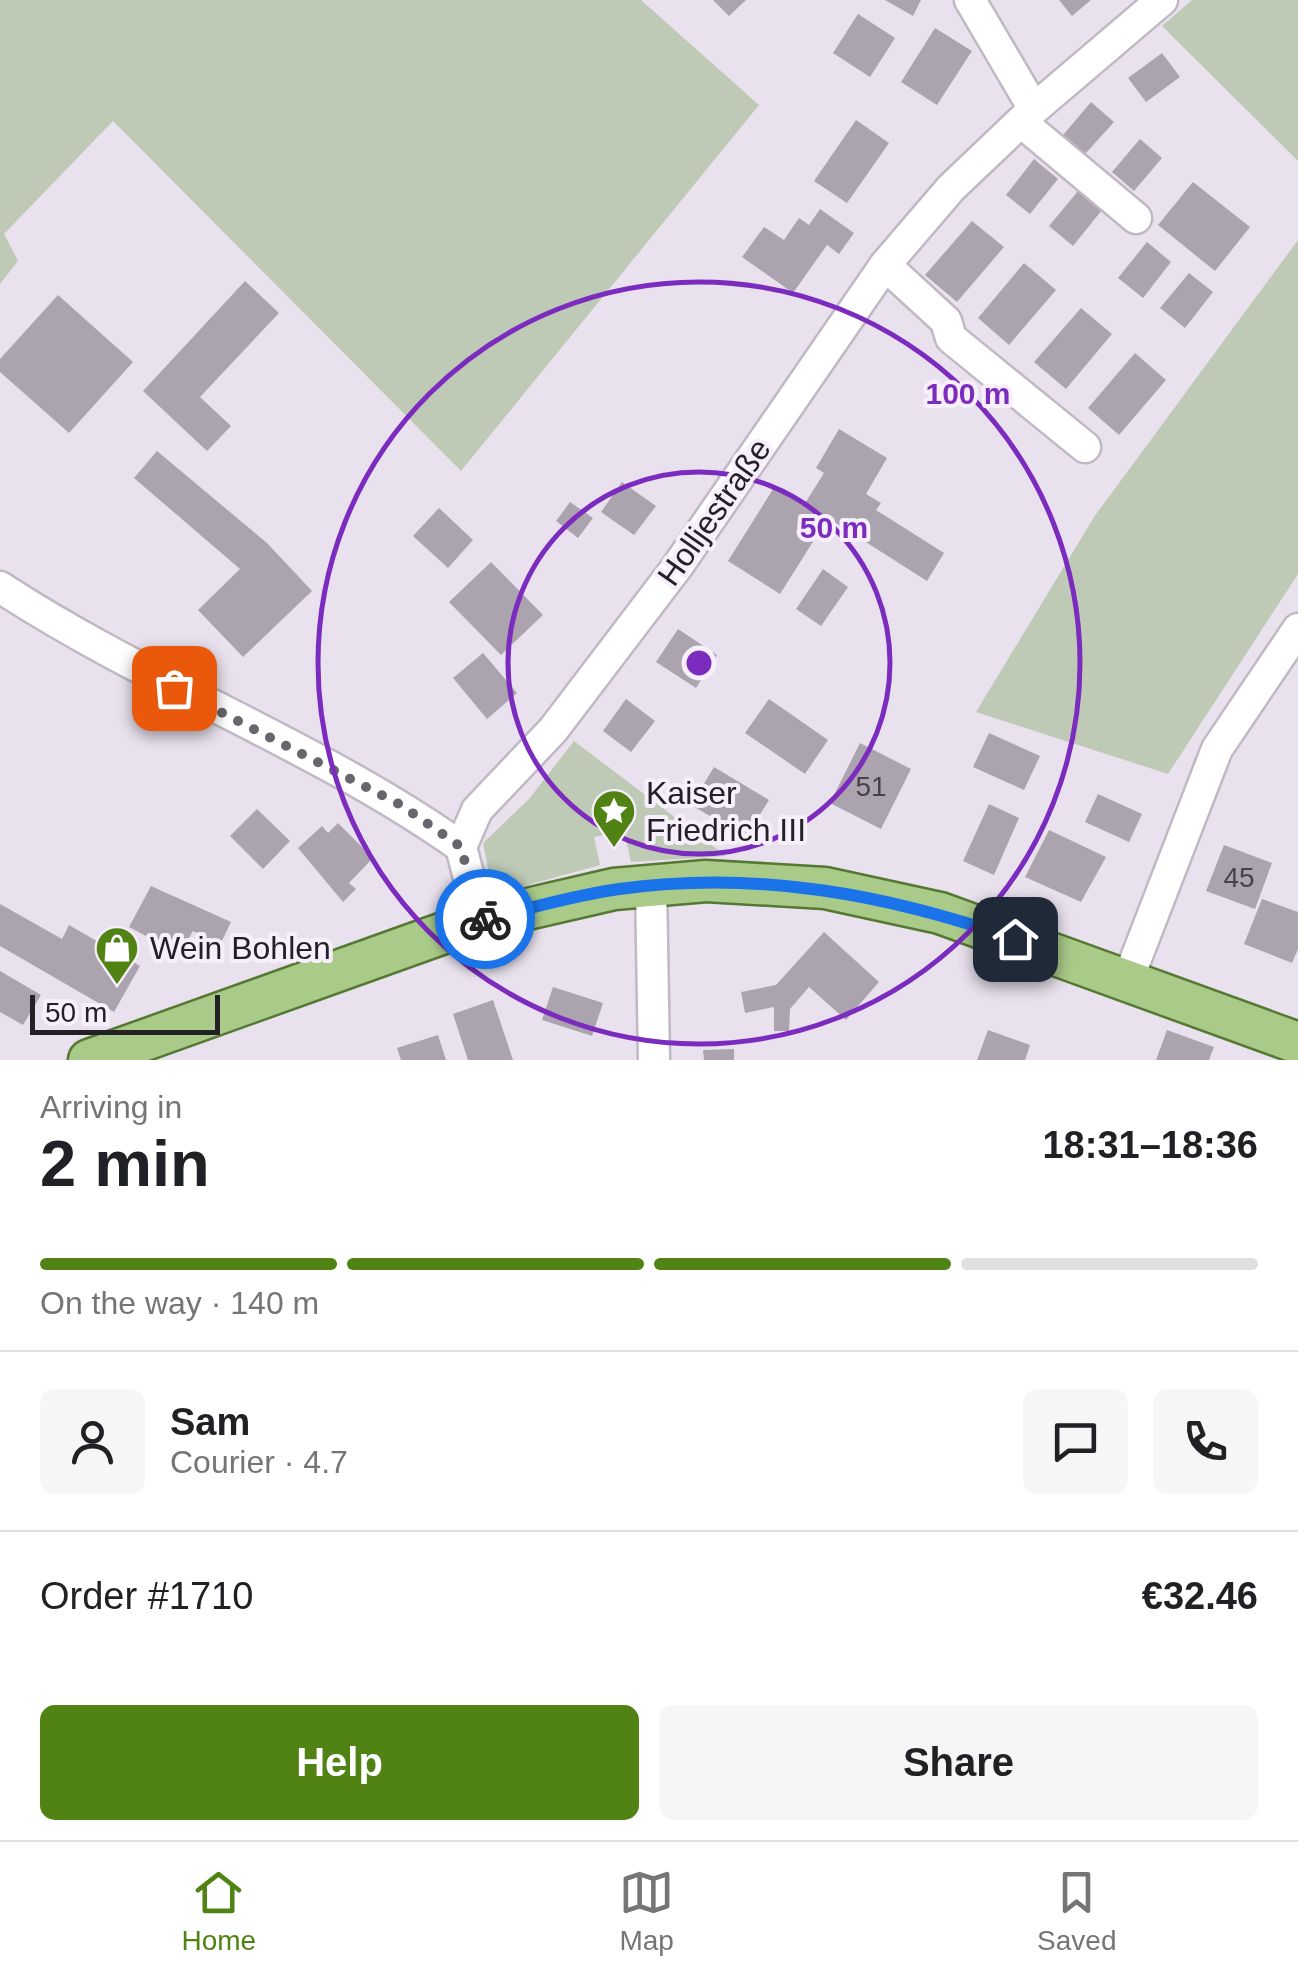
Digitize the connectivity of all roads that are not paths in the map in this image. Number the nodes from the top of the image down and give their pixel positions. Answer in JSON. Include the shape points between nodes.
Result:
{"nodes":[{"id":1,"x":970,"y":0,"type":"edge"},
{"id":2,"x":1162,"y":0,"type":"edge"},
{"id":3,"x":1027,"y":116,"type":"junction"},
{"id":4,"x":1136,"y":218,"type":"dead end"},
{"id":5,"x":885,"y":265,"type":"junction"},
{"id":6,"x":1085,"y":447,"type":"dead end"},
{"id":7,"x":0,"y":587,"type":"edge"},
{"id":8,"x":1297,"y":633,"type":"edge"},
{"id":9,"x":461,"y":847,"type":"junction"},
{"id":10,"x":652,"y":885,"type":"junction"},
{"id":11,"x":480,"y":920,"type":"junction"},
{"id":12,"x":1128,"y":979,"type":"junction"},
{"id":13,"x":1298,"y":1043,"type":"edge"},
{"id":14,"x":89,"y":1060,"type":"edge"},
{"id":15,"x":654,"y":1060,"type":"edge"}],
"edges":[{"from":1,"to":3,"type":"street"},
{"from":2,"to":3,"type":"street","name":"Holljestraße"},
{"from":3,"to":4,"type":"street"},
{"from":3,"to":5,"type":"street","name":"Holljestraße","via":[[951,188]]},
{"from":5,"to":6,"type":"street","via":[[946,321],[952,338]]},
{"from":5,"to":9,"type":"street","name":"Holljestraße","via":[[676,567],[552,730],[477,810]]},
{"from":7,"to":9,"type":"street","via":[[76,638],[401,805]]},
{"from":8,"to":12,"type":"street","via":[[1217,749]]},
{"from":9,"to":11,"type":"street"},
{"from":10,"to":11,"type":"main road"},
{"from":10,"to":12,"type":"main road","via":[[766,881],[826,888],[940,913]]},
{"from":10,"to":15,"type":"street"},
{"from":11,"to":14,"type":"main road"},
{"from":12,"to":13,"type":"main road"}]}
